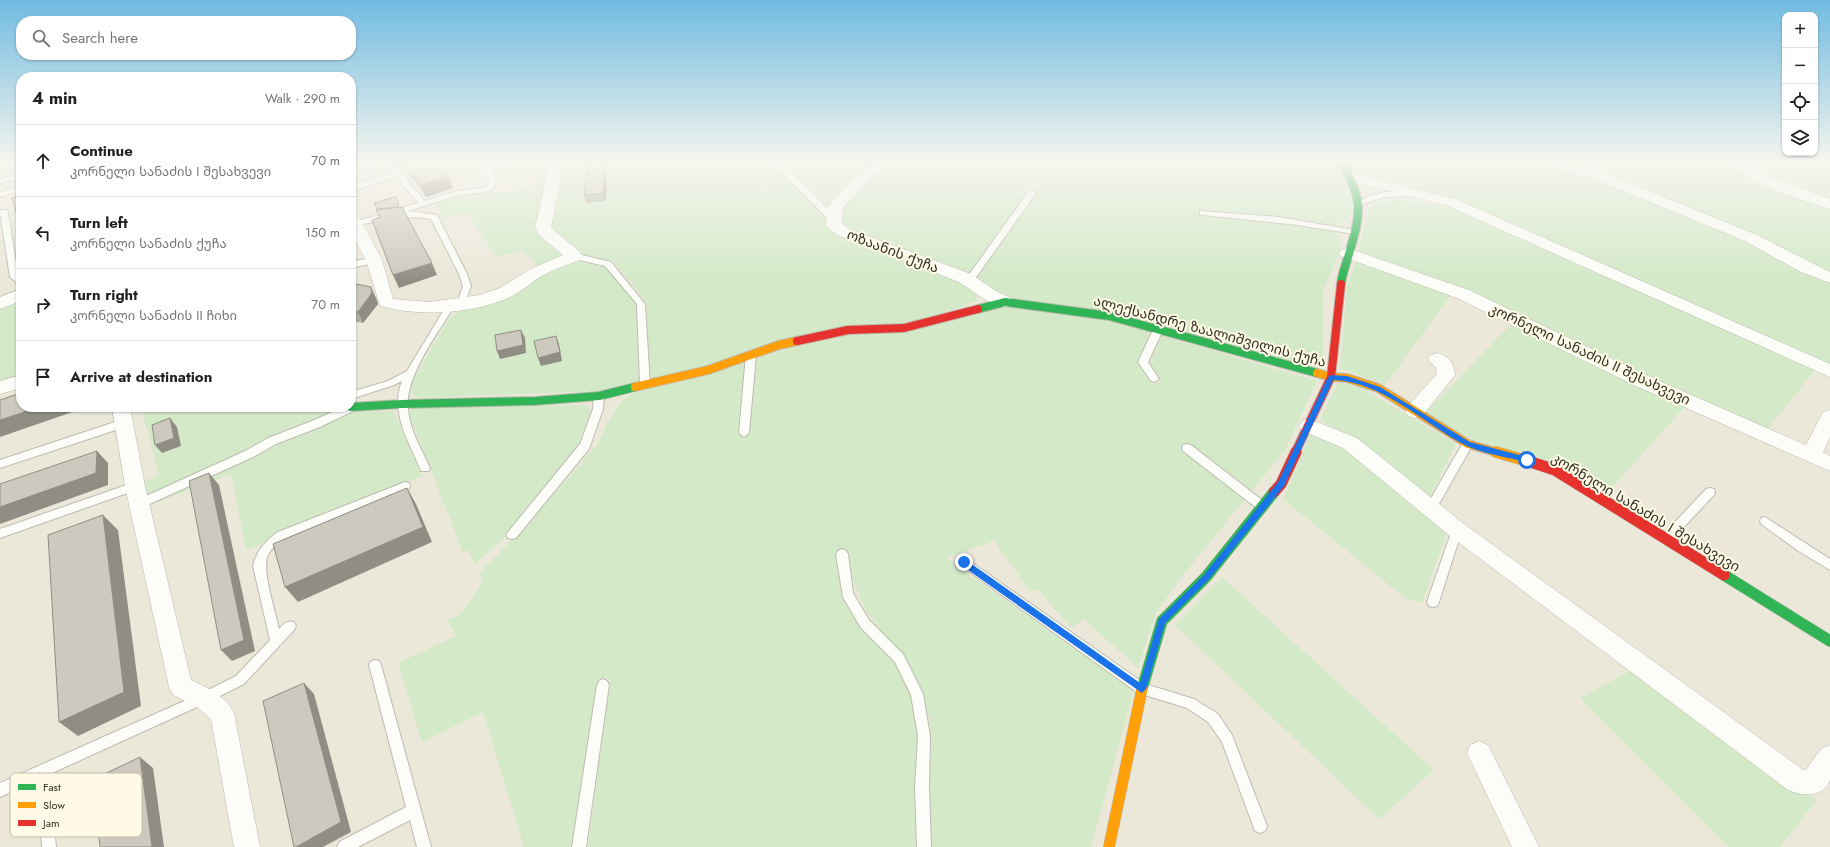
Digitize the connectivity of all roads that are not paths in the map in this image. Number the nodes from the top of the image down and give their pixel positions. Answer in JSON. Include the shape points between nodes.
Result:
{"nodes":[{"id":1,"x":421,"y":202,"type":"edge"},
{"id":2,"x":431,"y":202,"type":"edge"},
{"id":3,"x":549,"y":202,"type":"edge"},
{"id":4,"x":816,"y":202,"type":"edge"},
{"id":5,"x":839,"y":202,"type":"edge"},
{"id":6,"x":1025,"y":202,"type":"edge"},
{"id":7,"x":1363,"y":202,"type":"edge"},
{"id":8,"x":1447,"y":202,"type":"edge"},
{"id":9,"x":1662,"y":202,"type":"edge"},
{"id":10,"x":1360,"y":203,"type":"joint"},
{"id":11,"x":423,"y":204,"type":"junction"},
{"id":12,"x":4,"y":212,"type":"dead end"},
{"id":13,"x":394,"y":213,"type":"junction"},
{"id":14,"x":1203,"y":213,"type":"dead end"},
{"id":15,"x":356,"y":219,"type":"edge"},
{"id":16,"x":833,"y":219,"type":"junction"},
{"id":17,"x":356,"y":226,"type":"edge"},
{"id":18,"x":1354,"y":232,"type":"junction"},
{"id":19,"x":1348,"y":253,"type":"junction"},
{"id":20,"x":574,"y":256,"type":"junction"},
{"id":21,"x":374,"y":260,"type":"junction"},
{"id":22,"x":356,"y":264,"type":"edge"},
{"id":23,"x":1830,"y":278,"type":"edge"},
{"id":24,"x":16,"y":279,"type":"edge"},
{"id":25,"x":969,"y":281,"type":"junction"},
{"id":26,"x":16,"y":296,"type":"edge"},
{"id":27,"x":1004,"y":302,"type":"junction"},
{"id":28,"x":0,"y":304,"type":"edge"},
{"id":29,"x":456,"y":304,"type":"junction"},
{"id":30,"x":1158,"y":330,"type":"junction"},
{"id":31,"x":751,"y":355,"type":"junction"},
{"id":32,"x":1437,"y":359,"type":"dead end"},
{"id":33,"x":1830,"y":371,"type":"edge"},
{"id":34,"x":410,"y":373,"type":"junction"},
{"id":35,"x":1331,"y":377,"type":"junction"},
{"id":36,"x":1154,"y":379,"type":"dead end"},
{"id":37,"x":16,"y":383,"type":"edge"},
{"id":38,"x":645,"y":386,"type":"junction"},
{"id":39,"x":0,"y":388,"type":"edge"},
{"id":40,"x":599,"y":396,"type":"junction"},
{"id":41,"x":356,"y":400,"type":"edge"},
{"id":42,"x":356,"y":403,"type":"edge"},
{"id":43,"x":402,"y":404,"type":"junction"},
{"id":44,"x":1415,"y":411,"type":"junction"},
{"id":45,"x":336,"y":412,"type":"edge"},
{"id":46,"x":122,"y":415,"type":"edge"},
{"id":47,"x":1830,"y":417,"type":"edge"},
{"id":48,"x":1309,"y":426,"type":"junction"},
{"id":49,"x":744,"y":433,"type":"dead end"},
{"id":50,"x":1468,"y":444,"type":"junction"},
{"id":51,"x":1187,"y":448,"type":"dead end"},
{"id":52,"x":1811,"y":456,"type":"junction"},
{"id":53,"x":0,"y":464,"type":"edge"},
{"id":54,"x":1830,"y":464,"type":"edge"},
{"id":55,"x":425,"y":468,"type":"dead end"},
{"id":56,"x":405,"y":486,"type":"dead end"},
{"id":57,"x":1710,"y":492,"type":"dead end"},
{"id":58,"x":137,"y":495,"type":"junction"},
{"id":59,"x":1262,"y":507,"type":"junction"},
{"id":60,"x":1431,"y":508,"type":"junction"},
{"id":61,"x":1765,"y":521,"type":"dead end"},
{"id":62,"x":1457,"y":530,"type":"junction"},
{"id":63,"x":0,"y":534,"type":"edge"},
{"id":64,"x":512,"y":535,"type":"dead end"},
{"id":65,"x":1666,"y":539,"type":"junction"},
{"id":66,"x":842,"y":554,"type":"dead end"},
{"id":67,"x":964,"y":562,"type":"dead end"},
{"id":68,"x":1830,"y":564,"type":"edge"},
{"id":69,"x":1433,"y":602,"type":"dead end"},
{"id":70,"x":290,"y":626,"type":"dead end"},
{"id":71,"x":276,"y":641,"type":"junction"},
{"id":72,"x":1830,"y":641,"type":"edge"},
{"id":73,"x":375,"y":665,"type":"dead end"},
{"id":74,"x":603,"y":685,"type":"dead end"},
{"id":75,"x":1142,"y":689,"type":"junction"},
{"id":76,"x":204,"y":698,"type":"junction"},
{"id":77,"x":1479,"y":753,"type":"dead end"},
{"id":78,"x":1830,"y":757,"type":"edge"},
{"id":79,"x":43,"y":770,"type":"junction"},
{"id":80,"x":37,"y":773,"type":"edge"},
{"id":81,"x":43,"y":773,"type":"edge"},
{"id":82,"x":10,"y":785,"type":"edge"},
{"id":83,"x":0,"y":790,"type":"edge"},
{"id":84,"x":413,"y":811,"type":"junction"},
{"id":85,"x":1260,"y":826,"type":"dead end"},
{"id":86,"x":48,"y":837,"type":"edge"},
{"id":87,"x":49,"y":847,"type":"edge"},
{"id":88,"x":247,"y":847,"type":"edge"},
{"id":89,"x":344,"y":847,"type":"edge"},
{"id":90,"x":424,"y":847,"type":"edge"},
{"id":91,"x":579,"y":847,"type":"edge"},
{"id":92,"x":924,"y":847,"type":"edge"},
{"id":93,"x":1108,"y":847,"type":"edge"},
{"id":94,"x":1526,"y":847,"type":"edge"}],
"edges":[{"from":1,"to":11,"type":"lane"},
{"from":2,"to":11,"type":"lane"},
{"from":3,"to":20,"type":"street","via":[[543,228]]},
{"from":4,"to":16,"type":"lane"},
{"from":5,"to":16,"type":"street","name":"ოზაანის ქუჩა"},
{"from":6,"to":25,"type":"lane"},
{"from":7,"to":10,"type":"lane"},
{"from":8,"to":33,"type":"street"},
{"from":9,"to":23,"type":"street","via":[[1751,238]]},
{"from":10,"to":18,"type":"street","via":[[1359,219]]},
{"from":11,"to":13,"type":"lane"},
{"from":12,"to":24,"type":"lane"},
{"from":13,"to":15,"type":"lane"},
{"from":13,"to":29,"type":"lane","via":[[419,213],[434,217],[467,286]]},
{"from":14,"to":18,"type":"lane","via":[[1267,217]]},
{"from":16,"to":25,"type":"street","name":"ოზაანის ქუჩა","via":[[834,226],[844,232]]},
{"from":17,"to":21,"type":"street"},
{"from":18,"to":19,"type":"street"},
{"from":19,"to":35,"type":"street","via":[[1341,280]]},
{"from":19,"to":52,"type":"street","name":"კორნელი სანაძის II შესახვევი","via":[[1464,294],[1642,381]]},
{"from":20,"to":29,"type":"street","via":[[532,275],[506,292],[482,300]]},
{"from":20,"to":38,"type":"lane","via":[[608,264],[641,304]]},
{"from":21,"to":22,"type":"lane"},
{"from":21,"to":29,"type":"street","via":[[386,302],[396,306]]},
{"from":25,"to":27,"type":"street","name":"ოზაანის ქუჩა"},
{"from":26,"to":28,"type":"street"},
{"from":27,"to":30,"type":"street","name":"ალექსანდრე ზაალიშვილის ქუჩა","via":[[1109,316]]},
{"from":27,"to":31,"type":"street","name":"ალექსანდრე ზაალიშვილის ქუჩა","via":[[904,328],[848,330],[779,345]]},
{"from":29,"to":34,"type":"lane"},
{"from":30,"to":35,"type":"street","name":"ალექსანდრე ზაალიშვილის ქუჩა"},
{"from":30,"to":36,"type":"lane","via":[[1144,362]]},
{"from":31,"to":38,"type":"street","name":"ალექსანდრე ზაალიშვილის ქუჩა","via":[[708,370]]},
{"from":31,"to":49,"type":"lane"},
{"from":32,"to":44,"type":"street","via":[[1445,365],[1446,374]]},
{"from":34,"to":41,"type":"lane"},
{"from":34,"to":43,"type":"lane"},
{"from":35,"to":44,"type":"street","name":"კორნელი სანაძის I შესახვევი","via":[[1347,378],[1378,388]]},
{"from":35,"to":48,"type":"street"},
{"from":37,"to":39,"type":"street"},
{"from":38,"to":40,"type":"street","name":"ალექსანდრე ზაალიშვილის ქუჩა"},
{"from":40,"to":43,"type":"street","name":"ალექსანდრე ზაალიშვილის ქუჩა","via":[[535,401]]},
{"from":40,"to":64,"type":"lane","via":[[598,410],[585,446]]},
{"from":42,"to":43,"type":"street","name":"ალექსანდრე ზაალიშვილის ქუჩა"},
{"from":43,"to":55,"type":"lane","via":[[403,418]]},
{"from":44,"to":50,"type":"street","name":"კორნელი სანაძის I შესახვევი"},
{"from":45,"to":58,"type":"lane","via":[[316,424],[272,441],[249,454]]},
{"from":46,"to":53,"type":"lane"},
{"from":46,"to":58,"type":"street"},
{"from":47,"to":52,"type":"street"},
{"from":48,"to":59,"type":"street","via":[[1281,484]]},
{"from":48,"to":60,"type":"street","via":[[1350,442]]},
{"from":50,"to":60,"type":"lane"},
{"from":50,"to":65,"type":"street","name":"კორნელი სანაძის I შესახვევი","via":[[1555,470]]},
{"from":51,"to":59,"type":"lane"},
{"from":52,"to":54,"type":"street","name":"კორნელი სანაძის II შესახვევი"},
{"from":56,"to":71,"type":"lane","via":[[282,536],[267,546],[259,566]]},
{"from":57,"to":65,"type":"lane"},
{"from":58,"to":63,"type":"lane"},
{"from":58,"to":76,"type":"street","via":[[181,687]]},
{"from":59,"to":75,"type":"street","via":[[1206,577],[1162,621]]},
{"from":60,"to":62,"type":"street"},
{"from":61,"to":68,"type":"lane"},
{"from":62,"to":69,"type":"lane"},
{"from":62,"to":78,"type":"street","via":[[1797,780],[1811,783]]},
{"from":65,"to":72,"type":"street","name":"კორნელი სანაძის I შესახვევი"},
{"from":66,"to":92,"type":"lane","via":[[847,594],[865,624],[899,658],[917,694],[924,736]]},
{"from":67,"to":75,"type":"lane"},
{"from":70,"to":71,"type":"lane"},
{"from":71,"to":76,"type":"lane","via":[[240,680]]},
{"from":73,"to":84,"type":"lane"},
{"from":74,"to":91,"type":"lane"},
{"from":75,"to":85,"type":"lane","via":[[1190,703],[1213,718],[1226,739]]},
{"from":75,"to":93,"type":"street"},
{"from":76,"to":79,"type":"lane"},
{"from":76,"to":88,"type":"street","via":[[222,713]]},
{"from":77,"to":94,"type":"street"},
{"from":79,"to":80,"type":"lane"},
{"from":79,"to":81,"type":"lane"},
{"from":82,"to":83,"type":"lane"},
{"from":84,"to":89,"type":"lane"},
{"from":84,"to":90,"type":"lane"},
{"from":86,"to":87,"type":"lane"}]}
